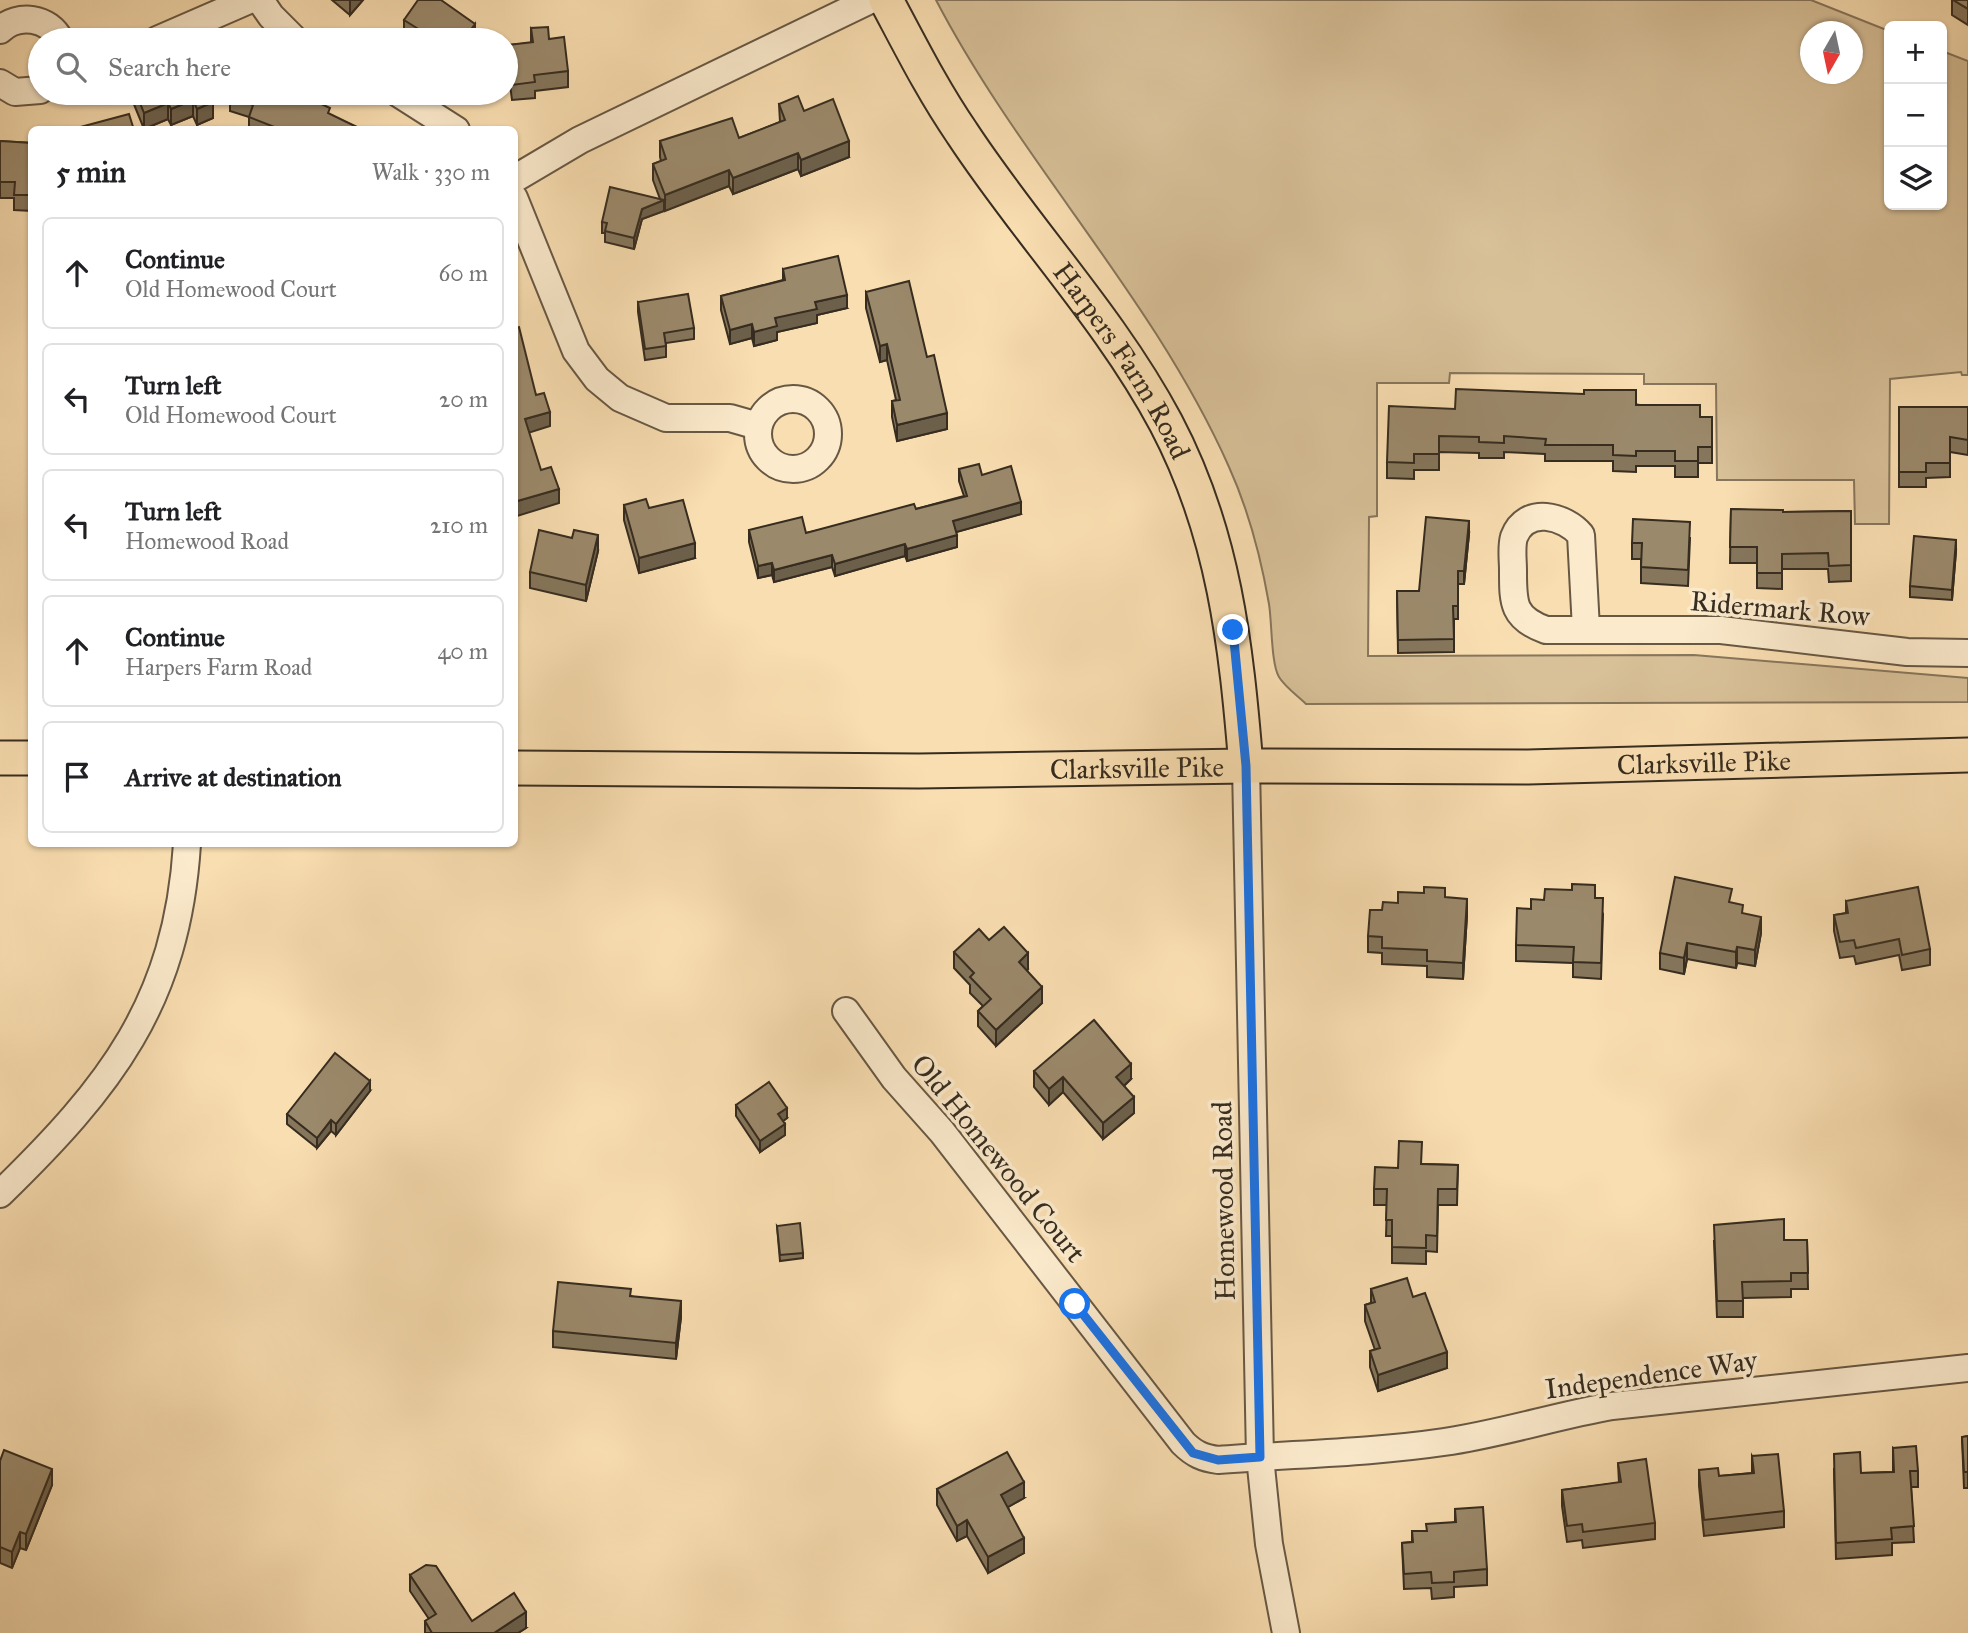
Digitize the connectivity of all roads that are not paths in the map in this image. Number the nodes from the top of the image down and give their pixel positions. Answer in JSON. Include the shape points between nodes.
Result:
{"nodes":[{"id":1,"x":249,"y":0,"type":"edge"},
{"id":2,"x":260,"y":0,"type":"edge"},
{"id":3,"x":870,"y":0,"type":"edge"},
{"id":4,"x":886,"y":0,"type":"edge"},
{"id":5,"x":50,"y":28,"type":"edge"},
{"id":6,"x":185,"y":28,"type":"edge"},
{"id":7,"x":283,"y":28,"type":"edge"},
{"id":8,"x":0,"y":30,"type":"edge"},
{"id":9,"x":0,"y":83,"type":"edge"},
{"id":10,"x":28,"y":91,"type":"edge"},
{"id":11,"x":417,"y":105,"type":"edge"},
{"id":12,"x":450,"y":126,"type":"edge"},
{"id":13,"x":518,"y":177,"type":"edge"},
{"id":14,"x":518,"y":208,"type":"edge"},
{"id":15,"x":758,"y":426,"type":"dead end"},
{"id":16,"x":1586,"y":629,"type":"dead end"},
{"id":17,"x":1968,"y":653,"type":"edge"},
{"id":18,"x":1968,"y":755,"type":"edge"},
{"id":19,"x":0,"y":758,"type":"edge"},
{"id":20,"x":28,"y":758,"type":"edge"},
{"id":21,"x":1246,"y":766,"type":"junction"},
{"id":22,"x":518,"y":768,"type":"edge"},
{"id":23,"x":187,"y":847,"type":"edge"},
{"id":24,"x":846,"y":1011,"type":"dead end"},
{"id":25,"x":0,"y":1194,"type":"edge"},
{"id":26,"x":1968,"y":1368,"type":"edge"},
{"id":27,"x":1260,"y":1457,"type":"junction"},
{"id":28,"x":1286,"y":1633,"type":"edge"}],
"edges":[{"from":1,"to":6,"type":"street"},
{"from":2,"to":7,"type":"street"},
{"from":3,"to":13,"type":"street","via":[[580,140]]},
{"from":4,"to":21,"type":"main road","name":"Harpers Farm Road","via":[[961,133],[1094,312],[1167,424],[1223,572]]},
{"from":5,"to":8,"type":"street","via":[[17,19]]},
{"from":9,"to":10,"type":"street","via":[[15,92]]},
{"from":11,"to":12,"type":"street"},
{"from":14,"to":15,"type":"street","via":[[576,351],[597,379],[620,398],[666,418],[730,418]]},
{"from":16,"to":17,"type":"street","name":"Ridermark Row","via":[[1721,630],[1907,652]]},
{"from":18,"to":21,"type":"main road","name":"Clarksville Pike","via":[[1528,767]]},
{"from":19,"to":20,"type":"main road"},
{"from":21,"to":22,"type":"main road","name":"Clarksville Pike","via":[[919,771]]},
{"from":21,"to":27,"type":"street","name":"Homewood Road"},
{"from":23,"to":25,"type":"street","via":[[175,937],[136,1033],[64,1132]]},
{"from":24,"to":27,"type":"street","name":"Old Homewood Court","via":[[1183,1443],[1193,1453],[1218,1460]]},
{"from":26,"to":27,"type":"street","name":"Independence Way","via":[[1612,1406],[1442,1443]]},
{"from":27,"to":28,"type":"street","name":"Homewood Road","via":[[1269,1544]]}]}
